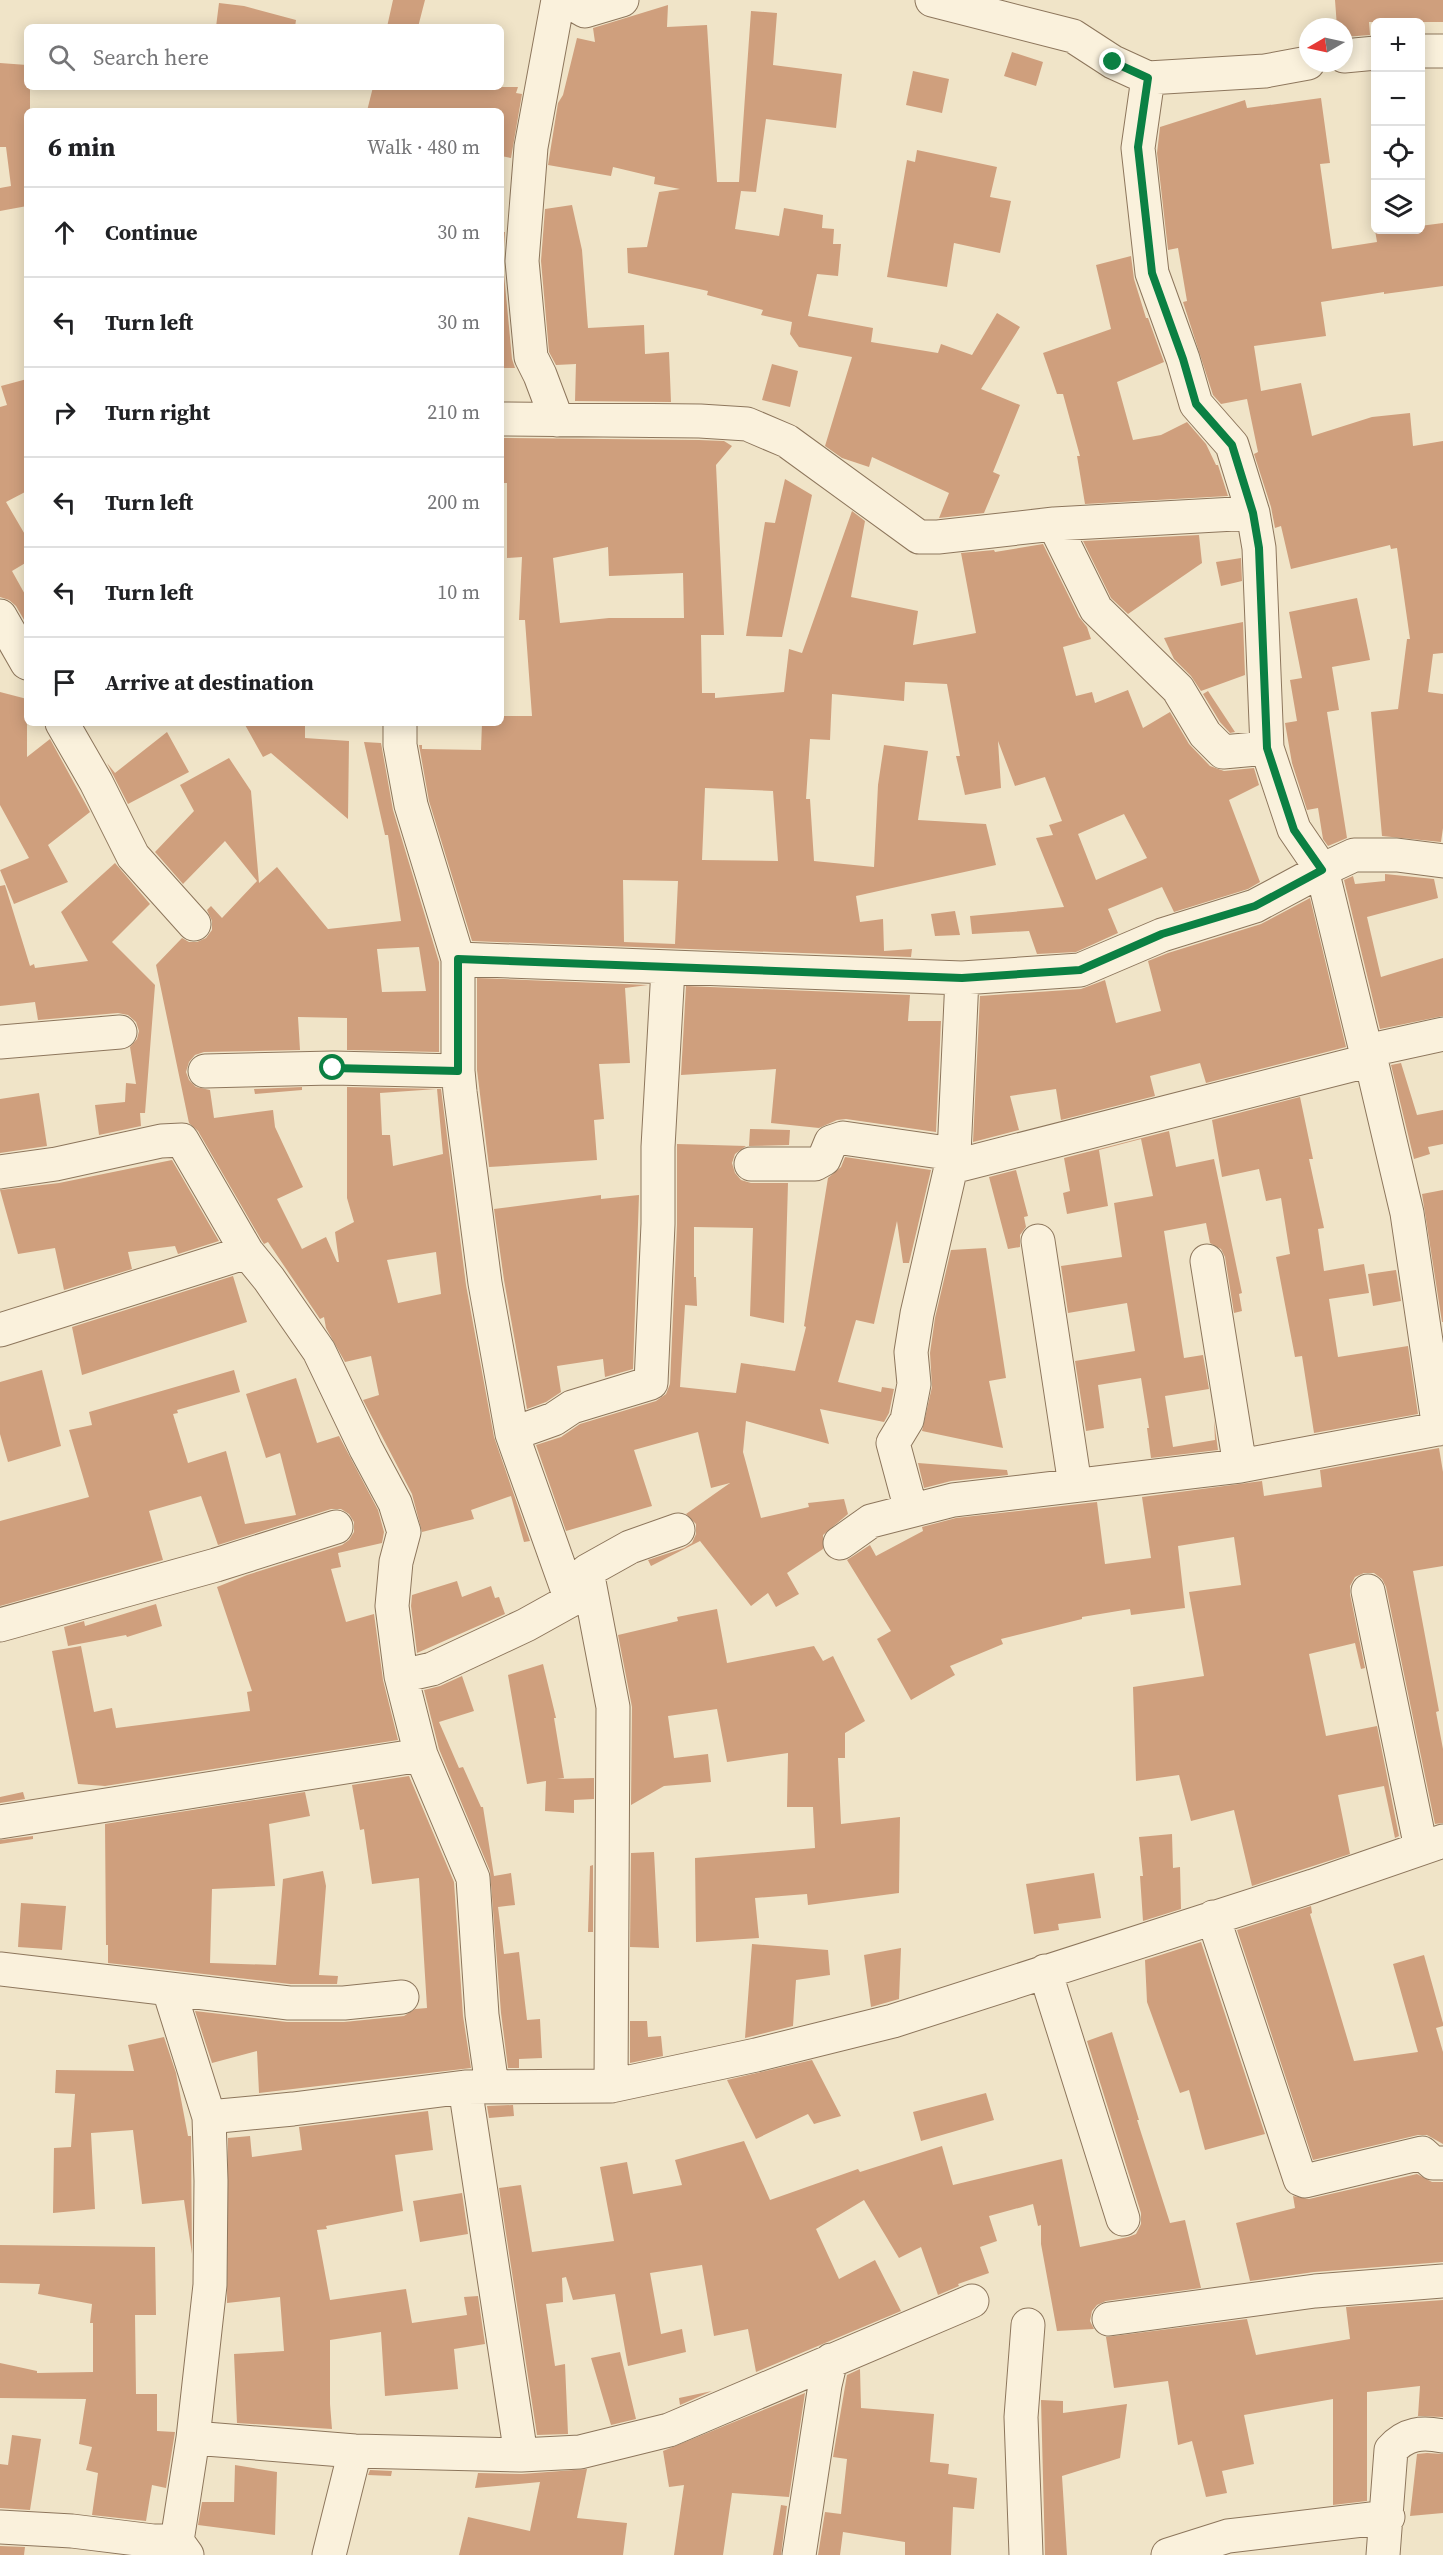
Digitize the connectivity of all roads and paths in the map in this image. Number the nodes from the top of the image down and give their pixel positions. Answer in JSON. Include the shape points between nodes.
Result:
{"nodes":[{"id":1,"x":558,"y":0,"type":"edge"},
{"id":2,"x":566,"y":0,"type":"edge"},
{"id":3,"x":622,"y":0,"type":"edge"},
{"id":4,"x":932,"y":0,"type":"edge"},
{"id":5,"x":1425,"y":51,"type":"edge"},
{"id":6,"x":1443,"y":51,"type":"edge"},
{"id":7,"x":1371,"y":53,"type":"edge"},
{"id":8,"x":1353,"y":55,"type":"edge"},
{"id":9,"x":1299,"y":65,"type":"edge"},
{"id":10,"x":1148,"y":78,"type":"junction"},
{"id":11,"x":504,"y":419,"type":"edge"},
{"id":12,"x":557,"y":420,"type":"junction"},
{"id":13,"x":1253,"y":513,"type":"junction"},
{"id":14,"x":1054,"y":524,"type":"junction"},
{"id":15,"x":0,"y":616,"type":"edge"},
{"id":16,"x":24,"y":658,"type":"edge"},
{"id":17,"x":64,"y":726,"type":"edge"},
{"id":18,"x":400,"y":726,"type":"edge"},
{"id":19,"x":1267,"y":748,"type":"junction"},
{"id":20,"x":1443,"y":861,"type":"edge"},
{"id":21,"x":1322,"y":870,"type":"junction"},
{"id":22,"x":194,"y":924,"type":"dead end"},
{"id":23,"x":458,"y":959,"type":"junction"},
{"id":24,"x":668,"y":969,"type":"junction"},
{"id":25,"x":962,"y":978,"type":"junction"},
{"id":26,"x":120,"y":1032,"type":"dead end"},
{"id":27,"x":1443,"y":1034,"type":"edge"},
{"id":28,"x":0,"y":1042,"type":"edge"},
{"id":29,"x":1368,"y":1056,"type":"junction"},
{"id":30,"x":205,"y":1071,"type":"dead end"},
{"id":31,"x":458,"y":1071,"type":"junction"},
{"id":32,"x":953,"y":1161,"type":"junction"},
{"id":33,"x":751,"y":1164,"type":"dead end"},
{"id":34,"x":0,"y":1172,"type":"edge"},
{"id":35,"x":1038,"y":1241,"type":"dead end"},
{"id":36,"x":247,"y":1252,"type":"junction"},
{"id":37,"x":1207,"y":1261,"type":"dead end"},
{"id":38,"x":0,"y":1330,"type":"edge"},
{"id":39,"x":1441,"y":1428,"type":"edge"},
{"id":40,"x":512,"y":1434,"type":"junction"},
{"id":41,"x":1240,"y":1466,"type":"junction"},
{"id":42,"x":1075,"y":1485,"type":"junction"},
{"id":43,"x":911,"y":1510,"type":"junction"},
{"id":44,"x":336,"y":1527,"type":"dead end"},
{"id":45,"x":678,"y":1530,"type":"dead end"},
{"id":46,"x":840,"y":1543,"type":"dead end"},
{"id":47,"x":587,"y":1571,"type":"junction"},
{"id":48,"x":1368,"y":1591,"type":"dead end"},
{"id":49,"x":571,"y":1600,"type":"junction"},
{"id":50,"x":0,"y":1625,"type":"edge"},
{"id":51,"x":401,"y":1676,"type":"junction"},
{"id":52,"x":421,"y":1755,"type":"junction"},
{"id":53,"x":0,"y":1822,"type":"edge"},
{"id":54,"x":1432,"y":1845,"type":"edge"},
{"id":55,"x":1213,"y":1917,"type":"junction"},
{"id":56,"x":0,"y":1969,"type":"edge"},
{"id":57,"x":1045,"y":1971,"type":"junction"},
{"id":58,"x":169,"y":1990,"type":"junction"},
{"id":59,"x":402,"y":1996,"type":"dead end"},
{"id":60,"x":478,"y":2086,"type":"junction"},
{"id":61,"x":611,"y":2086,"type":"junction"},
{"id":62,"x":209,"y":2117,"type":"junction"},
{"id":63,"x":1443,"y":2163,"type":"edge"},
{"id":64,"x":1123,"y":2219,"type":"dead end"},
{"id":65,"x":1443,"y":2281,"type":"edge"},
{"id":66,"x":972,"y":2301,"type":"dead end"},
{"id":67,"x":1109,"y":2319,"type":"dead end"},
{"id":68,"x":1028,"y":2325,"type":"dead end"},
{"id":69,"x":831,"y":2360,"type":"junction"},
{"id":70,"x":1443,"y":2436,"type":"edge"},
{"id":71,"x":194,"y":2438,"type":"junction"},
{"id":72,"x":356,"y":2451,"type":"junction"},
{"id":73,"x":521,"y":2455,"type":"junction"},
{"id":74,"x":1388,"y":2517,"type":"junction"},
{"id":75,"x":0,"y":2527,"type":"edge"},
{"id":76,"x":182,"y":2548,"type":"edge"},
{"id":77,"x":1027,"y":2551,"type":"edge"},
{"id":78,"x":328,"y":2555,"type":"edge"},
{"id":79,"x":799,"y":2555,"type":"edge"},
{"id":80,"x":1167,"y":2555,"type":"edge"},
{"id":81,"x":1383,"y":2555,"type":"edge"}],
"edges":[{"from":1,"to":12,"type":"street","via":[[531,147],[522,261],[531,357]]},
{"from":2,"to":3,"type":"street","via":[[585,11]]},
{"from":4,"to":10,"type":"street","via":[[1072,36]]},
{"from":5,"to":6,"type":"street"},
{"from":7,"to":8,"type":"street"},
{"from":9,"to":10,"type":"street","via":[[1265,72]]},
{"from":10,"to":13,"type":"street","via":[[1138,147],[1152,273],[1196,404],[1232,445]]},
{"from":11,"to":12,"type":"street"},
{"from":12,"to":14,"type":"street","via":[[747,424],[787,441],[919,537]]},
{"from":13,"to":14,"type":"street"},
{"from":13,"to":19,"type":"street","via":[[1259,548]]},
{"from":14,"to":19,"type":"street","via":[[1096,609],[1178,689],[1205,734],[1223,752]]},
{"from":15,"to":16,"type":"street"},
{"from":17,"to":22,"type":"street","via":[[133,856]]},
{"from":18,"to":23,"type":"street","via":[[411,805]]},
{"from":19,"to":21,"type":"street","via":[[1294,830]]},
{"from":20,"to":21,"type":"street","via":[[1354,855]]},
{"from":21,"to":25,"type":"street","via":[[1255,906],[1162,934],[1080,970]]},
{"from":21,"to":29,"type":"street"},
{"from":23,"to":24,"type":"street"},
{"from":23,"to":31,"type":"street"},
{"from":24,"to":25,"type":"street","via":[[745,968]]},
{"from":24,"to":40,"type":"street","via":[[651,1383],[572,1407],[554,1419]]},
{"from":25,"to":32,"type":"street"},
{"from":26,"to":28,"type":"street"},
{"from":27,"to":29,"type":"street"},
{"from":29,"to":32,"type":"street"},
{"from":29,"to":39,"type":"street","via":[[1407,1213]]},
{"from":30,"to":31,"type":"street"},
{"from":31,"to":40,"type":"street","via":[[485,1283]]},
{"from":32,"to":33,"type":"street","via":[[843,1138],[831,1142],[824,1159],[815,1164]]},
{"from":32,"to":43,"type":"street","via":[[917,1314],[911,1352],[914,1384],[907,1420],[893,1443]]},
{"from":34,"to":36,"type":"street","via":[[182,1140]]},
{"from":35,"to":42,"type":"street"},
{"from":36,"to":38,"type":"street"},
{"from":36,"to":51,"type":"street","via":[[319,1351],[394,1503],[404,1532],[396,1562],[392,1606]]},
{"from":37,"to":41,"type":"street"},
{"from":39,"to":41,"type":"street"},
{"from":40,"to":49,"type":"street"},
{"from":41,"to":42,"type":"street"},
{"from":42,"to":43,"type":"street","via":[[953,1500]]},
{"from":43,"to":46,"type":"street","via":[[871,1521]]},
{"from":44,"to":50,"type":"street"},
{"from":45,"to":47,"type":"street","via":[[630,1547]]},
{"from":47,"to":49,"type":"street"},
{"from":47,"to":61,"type":"street","via":[[613,1707]]},
{"from":48,"to":54,"type":"street"},
{"from":49,"to":51,"type":"street","via":[[432,1669]]},
{"from":51,"to":52,"type":"street"},
{"from":52,"to":53,"type":"street"},
{"from":52,"to":60,"type":"street","via":[[473,1878],[482,2015]]},
{"from":54,"to":55,"type":"street"},
{"from":55,"to":57,"type":"street"},
{"from":55,"to":63,"type":"street","via":[[1300,2179],[1422,2153],[1433,2163]]},
{"from":56,"to":58,"type":"street"},
{"from":57,"to":61,"type":"street","via":[[893,2021]]},
{"from":57,"to":64,"type":"street"},
{"from":58,"to":59,"type":"street","via":[[289,2004]]},
{"from":58,"to":62,"type":"street"},
{"from":60,"to":61,"type":"street"},
{"from":60,"to":62,"type":"street"},
{"from":60,"to":73,"type":"street"},
{"from":62,"to":71,"type":"street","via":[[210,2285]]},
{"from":65,"to":67,"type":"street","via":[[1315,2291]]},
{"from":66,"to":69,"type":"street"},
{"from":68,"to":77,"type":"street","via":[[1021,2417]]},
{"from":69,"to":73,"type":"street","via":[[669,2430],[580,2451]]},
{"from":69,"to":79,"type":"street"},
{"from":70,"to":74,"type":"street","via":[[1423,2433],[1401,2439],[1391,2450]]},
{"from":71,"to":72,"type":"street"},
{"from":71,"to":76,"type":"street"},
{"from":72,"to":73,"type":"street"},
{"from":72,"to":78,"type":"street"},
{"from":74,"to":80,"type":"street","via":[[1228,2536]]},
{"from":74,"to":81,"type":"street"},
{"from":75,"to":76,"type":"street","via":[[72,2531]]}]}
